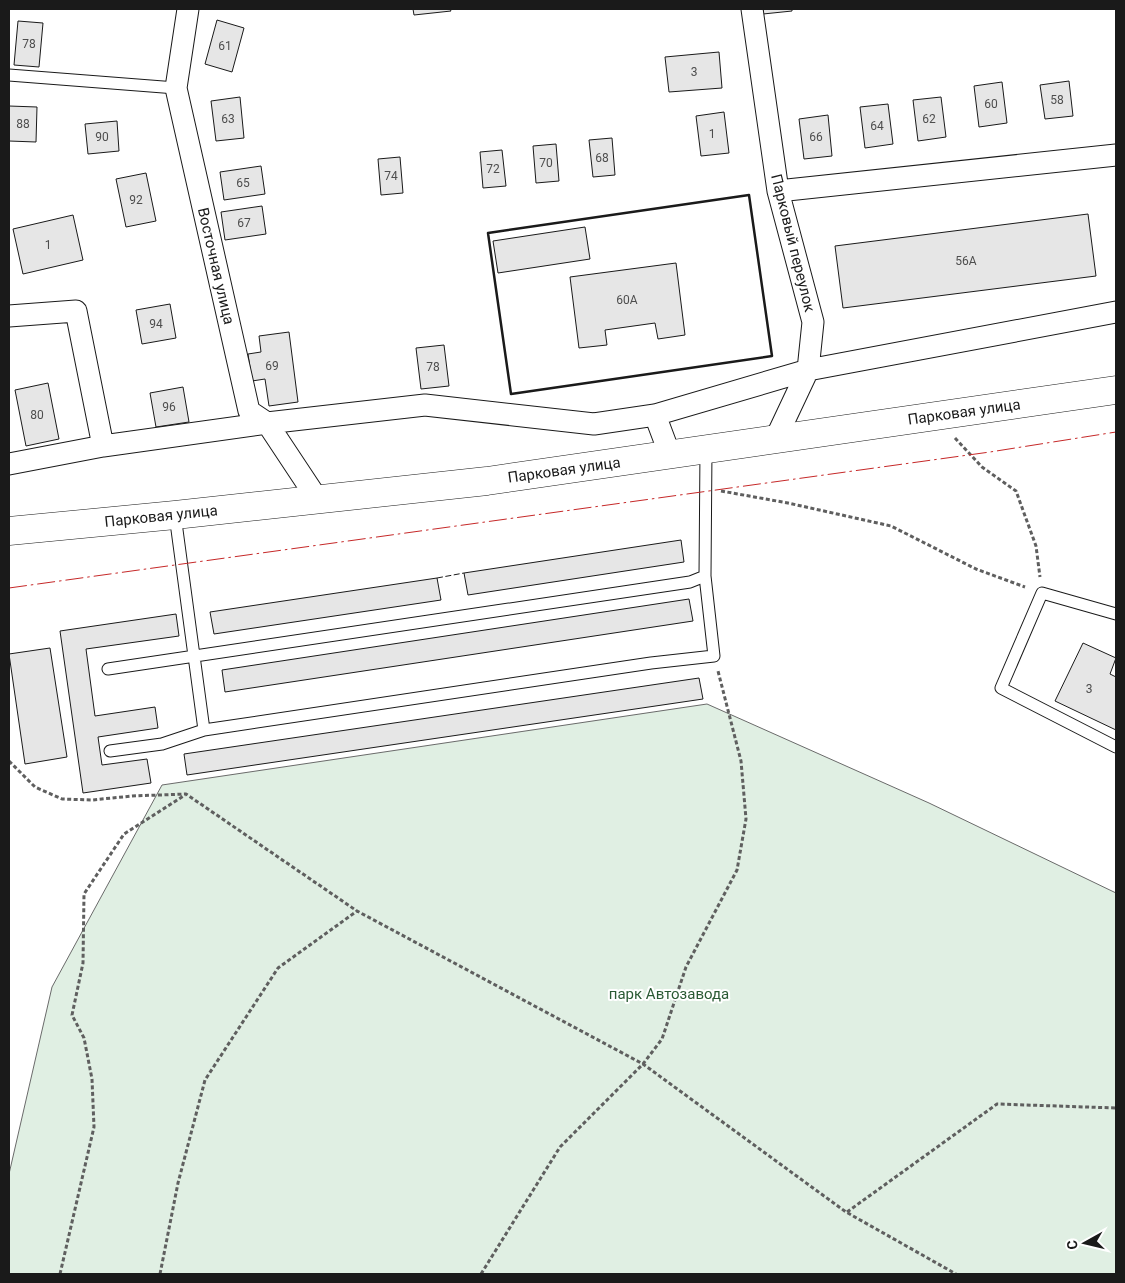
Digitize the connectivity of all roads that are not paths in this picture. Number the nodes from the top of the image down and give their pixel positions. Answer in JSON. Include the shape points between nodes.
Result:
{"nodes":[{"id":1,"x":188,"y":9,"type":"edge"},
{"id":2,"x":752,"y":9,"type":"edge"},
{"id":3,"x":9,"y":74,"type":"edge"},
{"id":4,"x":176,"y":88,"type":"junction"},
{"id":5,"x":1116,"y":155,"type":"edge"},
{"id":6,"x":778,"y":192,"type":"junction"},
{"id":7,"x":1116,"y":312,"type":"edge"},
{"id":8,"x":9,"y":316,"type":"edge"},
{"id":9,"x":808,"y":370,"type":"junction"},
{"id":10,"x":1116,"y":390,"type":"edge"},
{"id":11,"x":655,"y":414,"type":"junction"},
{"id":12,"x":267,"y":423,"type":"junction"},
{"id":13,"x":775,"y":440,"type":"junction"},
{"id":14,"x":103,"y":446,"type":"junction"},
{"id":15,"x":706,"y":450,"type":"junction"},
{"id":16,"x":670,"y":455,"type":"junction"},
{"id":17,"x":9,"y":464,"type":"edge"},
{"id":18,"x":318,"y":500,"type":"junction"},
{"id":19,"x":175,"y":515,"type":"junction"},
{"id":20,"x":9,"y":531,"type":"edge"},
{"id":21,"x":705,"y":576,"type":"junction"},
{"id":22,"x":1116,"y":614,"type":"edge"},
{"id":23,"x":195,"y":656,"type":"junction"},
{"id":24,"x":108,"y":669,"type":"dead end"},
{"id":25,"x":204,"y":730,"type":"junction"},
{"id":26,"x":1116,"y":746,"type":"edge"},
{"id":27,"x":110,"y":751,"type":"dead end"}],
"edges":[{"from":1,"to":4,"type":"street","name":"Восточная улица"},
{"from":2,"to":6,"type":"street","name":"Парковый переулок"},
{"from":3,"to":4,"type":"lane"},
{"from":4,"to":12,"type":"street","name":"Восточная улица","via":[[249,411]]},
{"from":5,"to":6,"type":"street"},
{"from":6,"to":9,"type":"street","name":"Парковый переулок","via":[[813,322]]},
{"from":7,"to":9,"type":"street"},
{"from":8,"to":14,"type":"street","via":[[76,311]]},
{"from":9,"to":11,"type":"street"},
{"from":9,"to":13,"type":"street","name":"Парковый переулок"},
{"from":10,"to":13,"type":"street","name":"Парковая улица"},
{"from":11,"to":12,"type":"street","via":[[594,424],[425,405]]},
{"from":11,"to":16,"type":"street"},
{"from":12,"to":14,"type":"street"},
{"from":12,"to":18,"type":"street","name":"Восточная улица"},
{"from":13,"to":15,"type":"street","name":"Парковая улица"},
{"from":14,"to":17,"type":"street"},
{"from":15,"to":16,"type":"street","name":"Парковая улица"},
{"from":15,"to":21,"type":"lane"},
{"from":16,"to":18,"type":"street","name":"Парковая улица","via":[[487,481]]},
{"from":18,"to":19,"type":"street","name":"Парковая улица"},
{"from":19,"to":20,"type":"street","name":"Парковая улица"},
{"from":19,"to":23,"type":"lane"},
{"from":21,"to":23,"type":"lane","via":[[690,582]]},
{"from":21,"to":25,"type":"lane","via":[[714,656],[651,662]]},
{"from":22,"to":26,"type":"lane","via":[[1042,593],[1001,688]]},
{"from":23,"to":24,"type":"lane"},
{"from":23,"to":25,"type":"lane"},
{"from":25,"to":27,"type":"lane","via":[[162,744]]}]}
